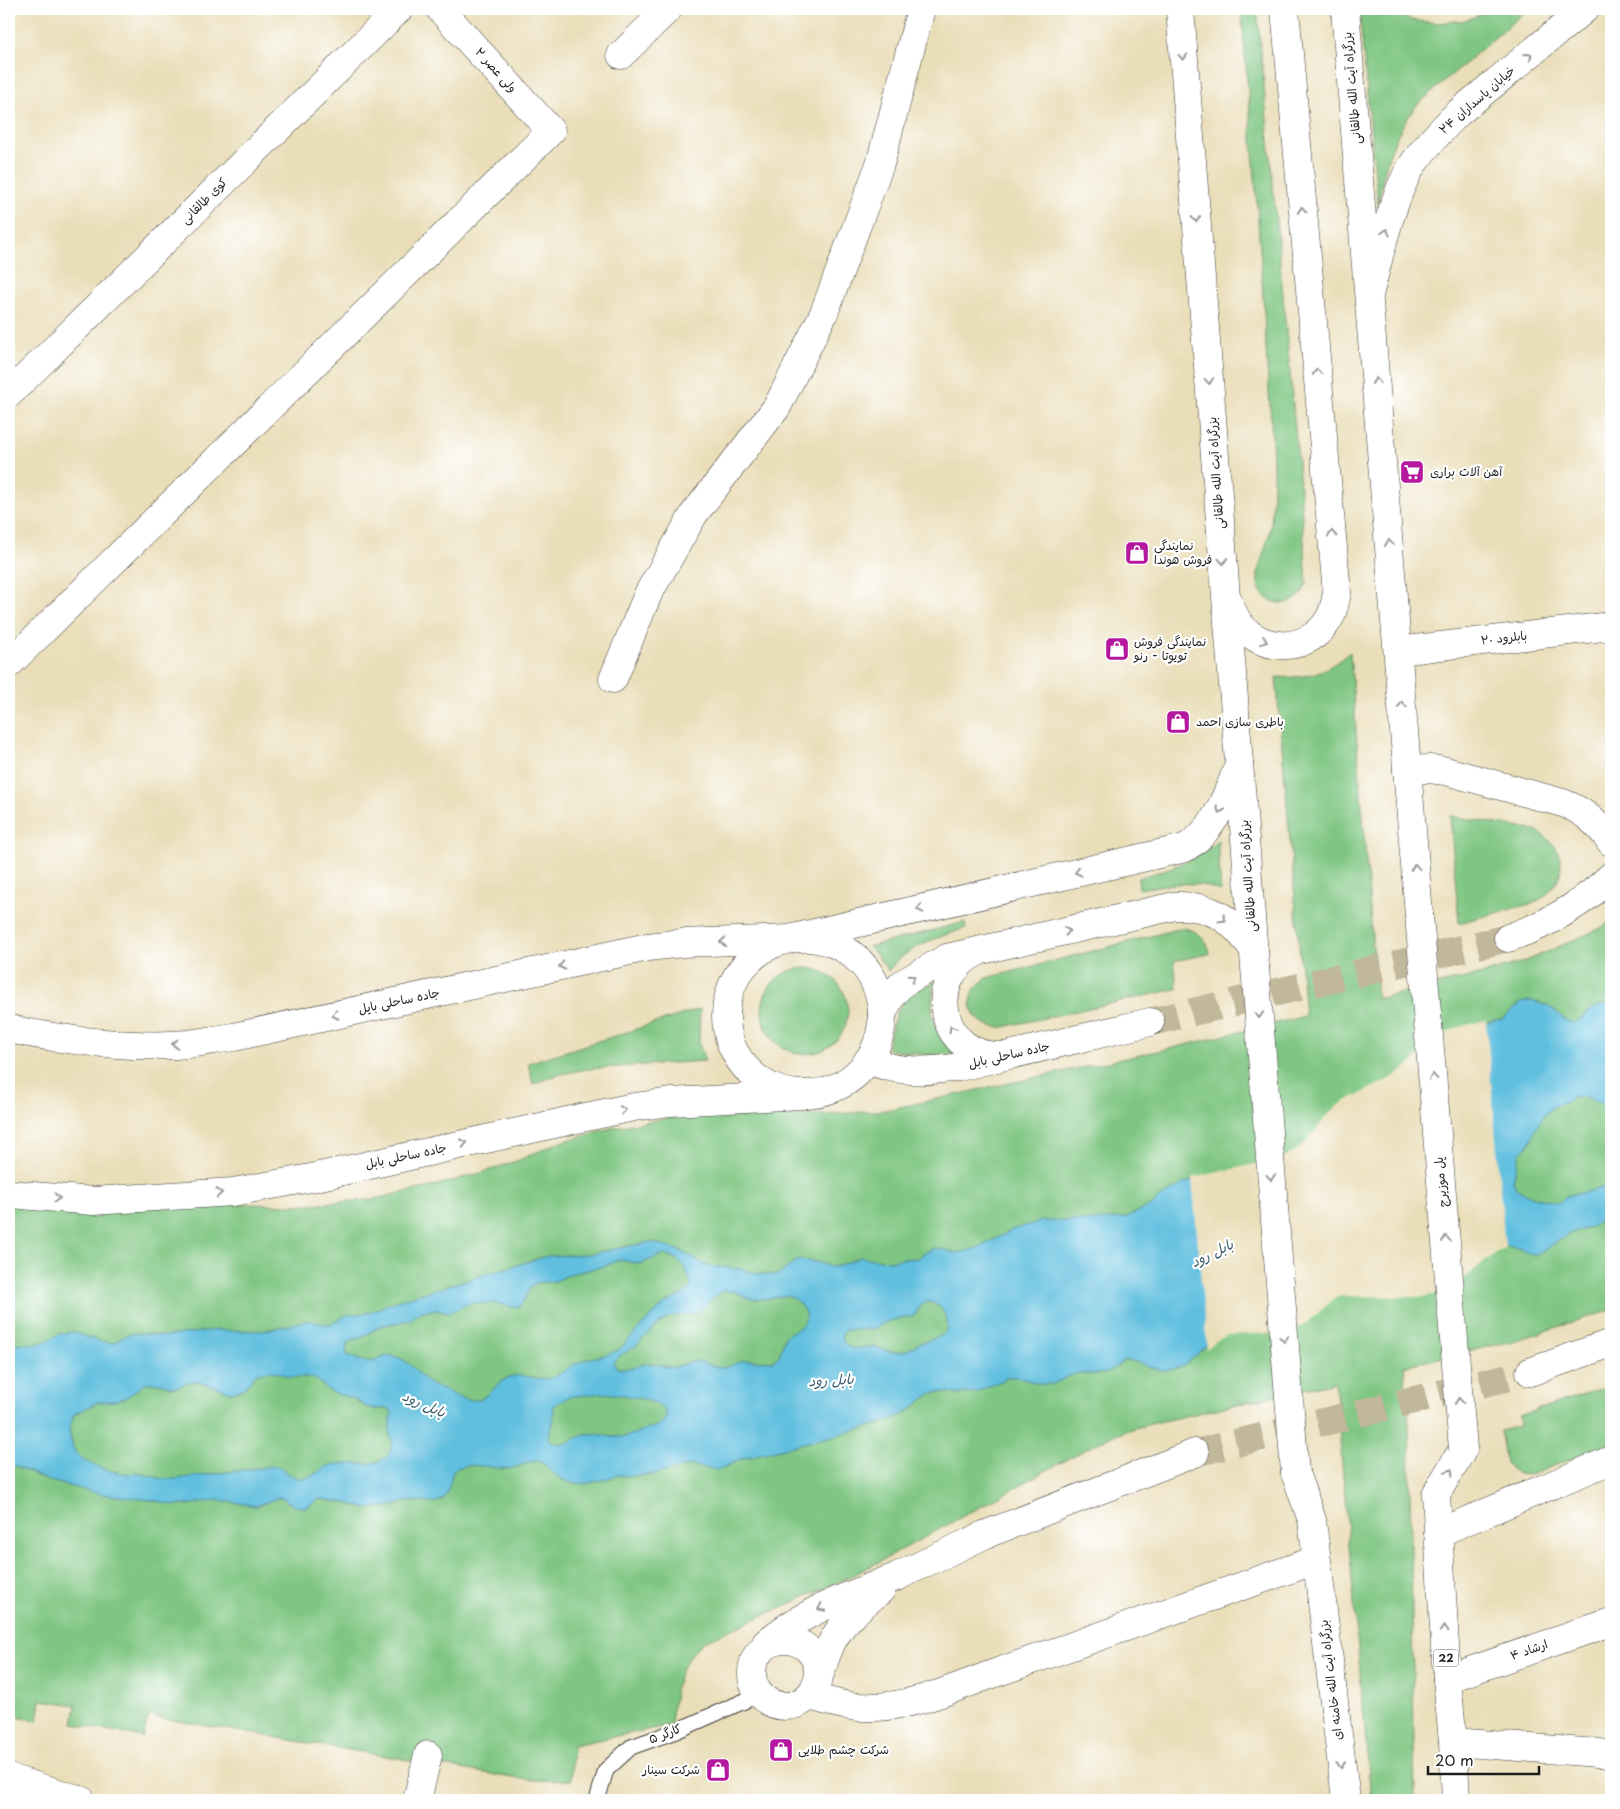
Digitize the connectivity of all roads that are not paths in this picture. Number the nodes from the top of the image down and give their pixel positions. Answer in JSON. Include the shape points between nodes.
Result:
{"nodes":[{"id":1,"x":399,"y":9,"type":"edge"},
{"id":2,"x":440,"y":9,"type":"edge"},
{"id":3,"x":668,"y":9,"type":"edge"},
{"id":4,"x":921,"y":9,"type":"edge"},
{"id":5,"x":1180,"y":9,"type":"edge"},
{"id":6,"x":1285,"y":9,"type":"edge"},
{"id":7,"x":1345,"y":9,"type":"edge"},
{"id":8,"x":1585,"y":9,"type":"edge"},
{"id":9,"x":621,"y":55,"type":"dead end"},
{"id":10,"x":1369,"y":296,"type":"junction"},
{"id":11,"x":9,"y":394,"type":"edge"},
{"id":12,"x":1225,"y":591,"type":"junction"},
{"id":13,"x":1611,"y":626,"type":"edge"},
{"id":14,"x":1398,"y":651,"type":"junction"},
{"id":15,"x":9,"y":664,"type":"edge"},
{"id":16,"x":613,"y":679,"type":"dead end"},
{"id":17,"x":1239,"y":765,"type":"junction"},
{"id":18,"x":1407,"y":770,"type":"junction"},
{"id":19,"x":1611,"y":842,"type":"edge"},
{"id":20,"x":1611,"y":876,"type":"edge"},
{"id":21,"x":1419,"y":916,"type":"joint"},
{"id":22,"x":1508,"y":938,"type":"tunnel mouth"},
{"id":23,"x":789,"y":939,"type":"junction"},
{"id":24,"x":983,"y":949,"type":"junction"},
{"id":25,"x":1254,"y":958,"type":"junction"},
{"id":26,"x":882,"y":1014,"type":"junction"},
{"id":27,"x":1150,"y":1022,"type":"tunnel mouth"},
{"id":28,"x":9,"y":1029,"type":"edge"},
{"id":29,"x":1008,"y":1055,"type":"junction"},
{"id":30,"x":868,"y":1060,"type":"junction"},
{"id":31,"x":802,"y":1094,"type":"junction"},
{"id":32,"x":9,"y":1194,"type":"edge"},
{"id":33,"x":1611,"y":1343,"type":"edge"},
{"id":34,"x":1530,"y":1372,"type":"tunnel mouth"},
{"id":35,"x":1195,"y":1453,"type":"tunnel mouth"},
{"id":36,"x":1611,"y":1460,"type":"edge"},
{"id":37,"x":1438,"y":1514,"type":"junction"},
{"id":38,"x":1316,"y":1560,"type":"junction"},
{"id":39,"x":898,"y":1576,"type":"junction"},
{"id":40,"x":1611,"y":1622,"type":"edge"},
{"id":41,"x":765,"y":1644,"type":"junction"},
{"id":42,"x":1447,"y":1679,"type":"junction"},
{"id":43,"x":813,"y":1690,"type":"junction"},
{"id":44,"x":758,"y":1694,"type":"junction"},
{"id":45,"x":1453,"y":1742,"type":"junction"},
{"id":46,"x":1611,"y":1754,"type":"edge"},
{"id":47,"x":428,"y":1755,"type":"dead end"},
{"id":48,"x":12,"y":1786,"type":"edge"},
{"id":49,"x":1458,"y":1794,"type":"edge"},
{"id":50,"x":81,"y":1800,"type":"edge"},
{"id":51,"x":417,"y":1800,"type":"edge"},
{"id":52,"x":597,"y":1800,"type":"edge"},
{"id":53,"x":1346,"y":1800,"type":"edge"}],
"edges":[{"from":1,"to":11,"type":"main road","name":"کوی طالقانی"},
{"from":2,"to":15,"type":"main road","name":"ولی عصر ۲","via":[[551,131]]},
{"from":3,"to":9,"type":"main road"},
{"from":4,"to":16,"type":"main road","via":[[880,164],[824,313],[777,407],[694,514],[648,594]]},
{"from":5,"to":12,"type":"main road","name":"بزرگراه آیت الله طالقانی","one_way":true},
{"from":12,"to":6,"type":"main road","one_way":true,"via":[[1240,625],[1260,641],[1277,646],[1302,642],[1317,633],[1328,621],[1337,593]]},
{"from":7,"to":10,"type":"main road","name":"بزرگراه آیت الله طالقانی"},
{"from":10,"to":8,"type":"main road","name":"خیابان پاسداران ۲۴","one_way":true,"via":[[1390,219],[1402,184],[1414,162],[1458,113]]},
{"from":14,"to":10,"type":"main road","name":"بزرگراه آیت الله طالقانی","one_way":true},
{"from":12,"to":17,"type":"main road","name":"بزرگراه آیت الله طالقانی"},
{"from":13,"to":14,"type":"main road","name":"بابلرود ۲۰"},
{"from":18,"to":14,"type":"main road","name":"بزرگراه آیت الله طالقانی","one_way":true},
{"from":17,"to":23,"type":"main road","one_way":true,"via":[[1208,831],[1185,848]]},
{"from":17,"to":25,"type":"main road","name":"بزرگراه آیت الله طالقانی"},
{"from":18,"to":19,"type":"main road","via":[[1446,771],[1563,803],[1590,817]]},
{"from":21,"to":18,"type":"main road","name":"بزرگراه آیت الله طالقانی","one_way":true},
{"from":20,"to":22,"type":"main road","via":[[1567,912]]},
{"from":37,"to":21,"type":"main road","name":"پل موزیرج","one_way":true,"bridge":true,"via":[[1463,1449]]},
{"from":23,"to":26,"type":"main road","via":[[817,939],[849,952],[873,979]]},
{"from":23,"to":28,"type":"main road","name":"جاده ساحلی بایل","one_way":true,"via":[[648,947],[244,1035],[187,1044],[132,1045]]},
{"from":23,"to":31,"type":"main road","via":[[764,948],[738,974],[730,990],[726,1027],[731,1045],[752,1075],[784,1092]]},
{"from":24,"to":25,"type":"main road","one_way":true,"via":[[1175,906],[1190,906],[1225,919],[1238,930]]},
{"from":26,"to":24,"type":"main road","one_way":true,"via":[[892,995],[917,974],[948,958]]},
{"from":29,"to":24,"type":"main road","one_way":true,"via":[[976,1052],[952,1030],[945,1015],[947,983],[955,968]]},
{"from":25,"to":38,"type":"main road","one_way":true,"bridge":true,"via":[[1294,1473],[1312,1520]]},
{"from":26,"to":30,"type":"main road","via":[[880,1032]]},
{"from":27,"to":29,"type":"main road","name":"جاده ساحلی بابل"},
{"from":29,"to":30,"type":"main road","name":"جاده ساحلی بابل","via":[[959,1067],[911,1072]]},
{"from":30,"to":31,"type":"main road","via":[[853,1077],[838,1087]]},
{"from":32,"to":31,"type":"main road","name":"جاده ساحلی بابل","one_way":true,"via":[[93,1201],[233,1192],[634,1107]]},
{"from":33,"to":34,"type":"main road"},
{"from":35,"to":39,"type":"main road","via":[[984,1535]]},
{"from":36,"to":37,"type":"main road"},
{"from":42,"to":37,"type":"main road","number":"22","one_way":true},
{"from":38,"to":43,"type":"main road","via":[[920,1700],[888,1707],[856,1707]]},
{"from":38,"to":53,"type":"main road","name":"بزرگراه آیت الله خامنه ای","one_way":true},
{"from":39,"to":41,"type":"main road","one_way":true,"via":[[822,1607],[782,1629]]},
{"from":39,"to":43,"type":"main road","via":[[844,1624],[832,1642]]},
{"from":40,"to":42,"type":"main road","name":"ارشاد ۴"},
{"from":41,"to":43,"type":"main road","via":[[781,1638],[797,1641],[811,1651],[818,1667]]},
{"from":41,"to":44,"type":"main road","via":[[753,1659],[751,1678]]},
{"from":42,"to":45,"type":"main road","number":"22"},
{"from":43,"to":44,"type":"main road","via":[[797,1704],[784,1707],[770,1703]]},
{"from":44,"to":52,"type":"lane","name":"کارگر ۵","via":[[632,1747],[606,1770]]},
{"from":45,"to":46,"type":"main road"},
{"from":45,"to":49,"type":"main road","number":"22"},
{"from":47,"to":51,"type":"main road"},
{"from":48,"to":50,"type":"main road"}]}
